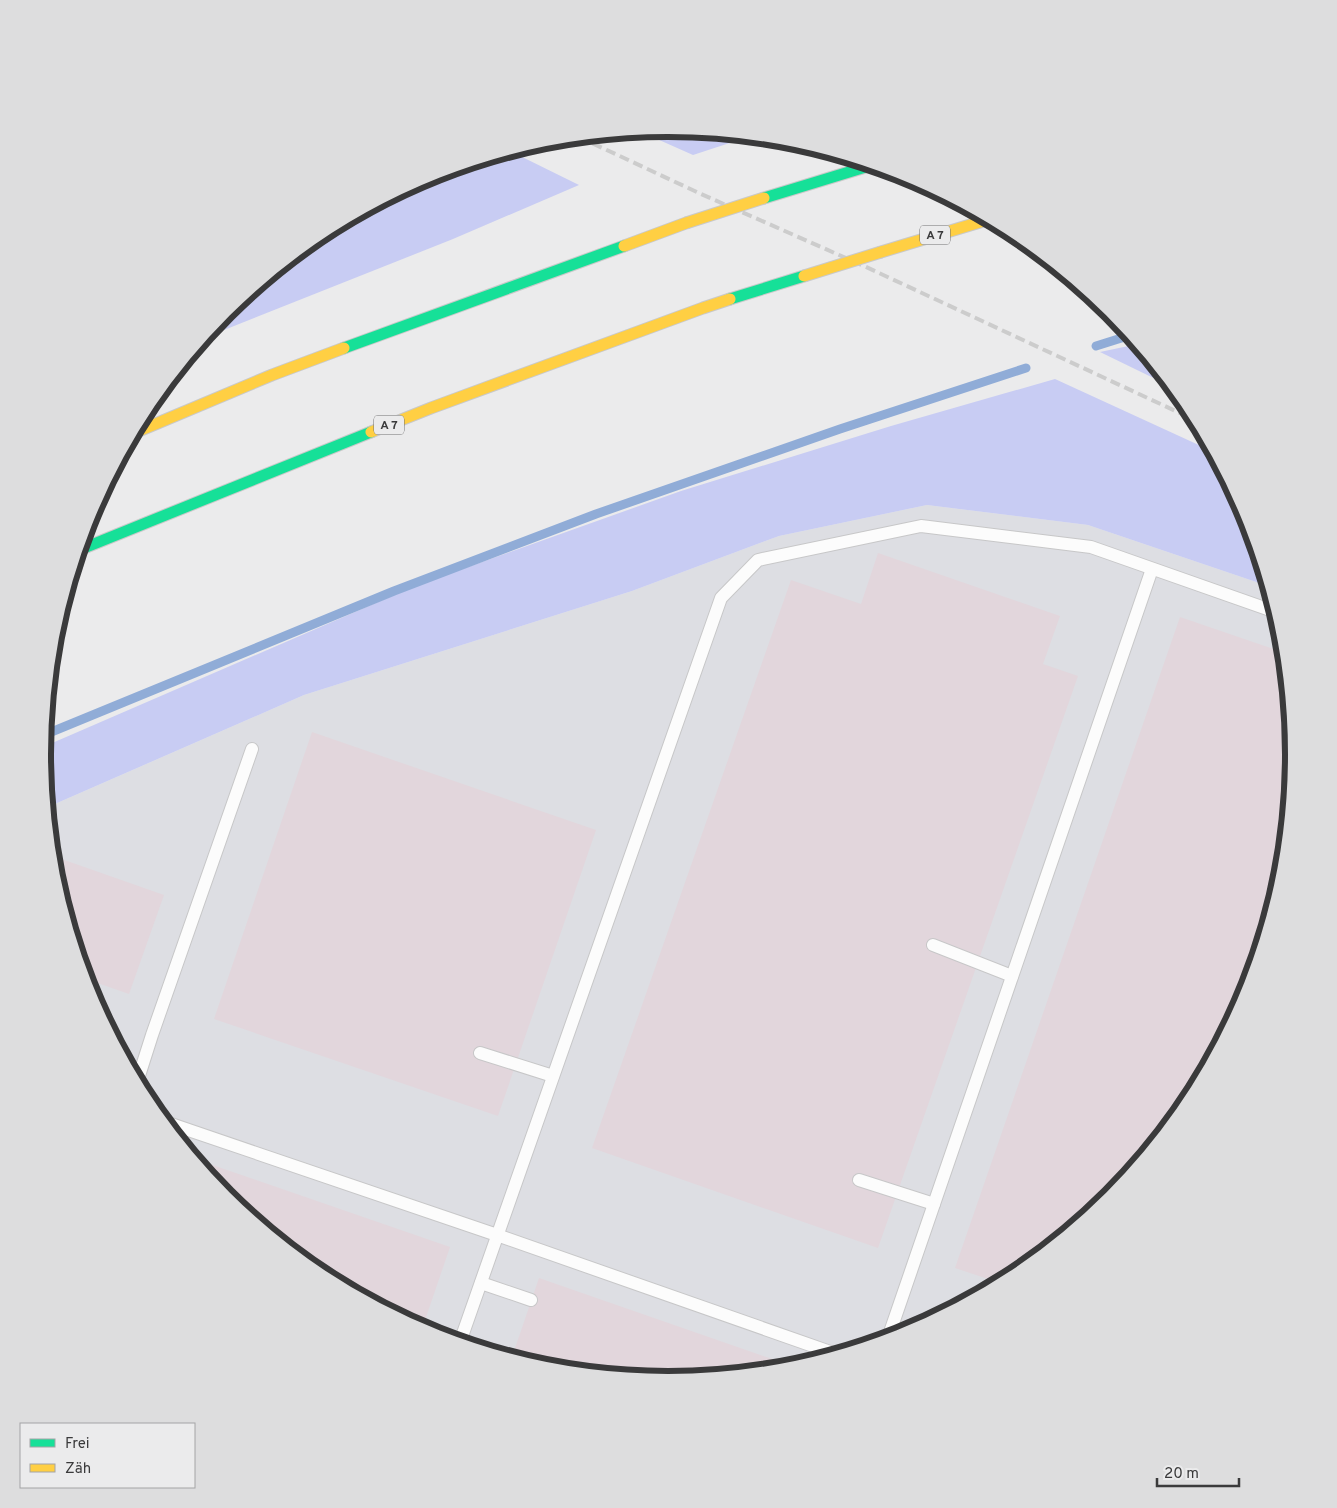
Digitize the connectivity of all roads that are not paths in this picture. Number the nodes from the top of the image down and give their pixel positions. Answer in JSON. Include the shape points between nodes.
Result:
{"nodes":[{"id":1,"x":861,"y":168,"type":"edge"},
{"id":2,"x":981,"y":222,"type":"edge"},
{"id":3,"x":144,"y":429,"type":"edge"},
{"id":4,"x":87,"y":547,"type":"edge"},
{"id":5,"x":1152,"y":569,"type":"junction"},
{"id":6,"x":1268,"y":609,"type":"edge"},
{"id":7,"x":252,"y":749,"type":"dead end"},
{"id":8,"x":933,"y":945,"type":"dead end"},
{"id":9,"x":1012,"y":976,"type":"junction"},
{"id":10,"x":480,"y":1053,"type":"dead end"},
{"id":11,"x":140,"y":1073,"type":"edge"},
{"id":12,"x":553,"y":1076,"type":"junction"},
{"id":13,"x":176,"y":1126,"type":"edge"},
{"id":14,"x":859,"y":1180,"type":"dead end"},
{"id":15,"x":934,"y":1204,"type":"junction"},
{"id":16,"x":497,"y":1235,"type":"junction"},
{"id":17,"x":481,"y":1283,"type":"junction"},
{"id":18,"x":531,"y":1300,"type":"dead end"},
{"id":19,"x":891,"y":1329,"type":"edge"},
{"id":20,"x":462,"y":1335,"type":"edge"},
{"id":21,"x":826,"y":1350,"type":"edge"}],
"edges":[{"from":1,"to":3,"type":"highway","bridge":true,"via":[[686,224],[272,375]]},
{"from":2,"to":4,"type":"highway","number":"A 7","bridge":true,"via":[[693,312],[431,408]]},
{"from":5,"to":6,"type":"lane"},
{"from":5,"to":9,"type":"lane"},
{"from":5,"to":12,"type":"lane","via":[[1091,547],[921,526],[758,560],[721,598]]},
{"from":7,"to":11,"type":"lane"},
{"from":8,"to":9,"type":"lane"},
{"from":9,"to":15,"type":"lane"},
{"from":10,"to":12,"type":"lane"},
{"from":12,"to":16,"type":"lane"},
{"from":13,"to":16,"type":"lane"},
{"from":14,"to":15,"type":"lane"},
{"from":15,"to":19,"type":"lane"},
{"from":16,"to":17,"type":"lane"},
{"from":16,"to":21,"type":"lane"},
{"from":17,"to":18,"type":"lane"},
{"from":17,"to":20,"type":"lane"}]}
